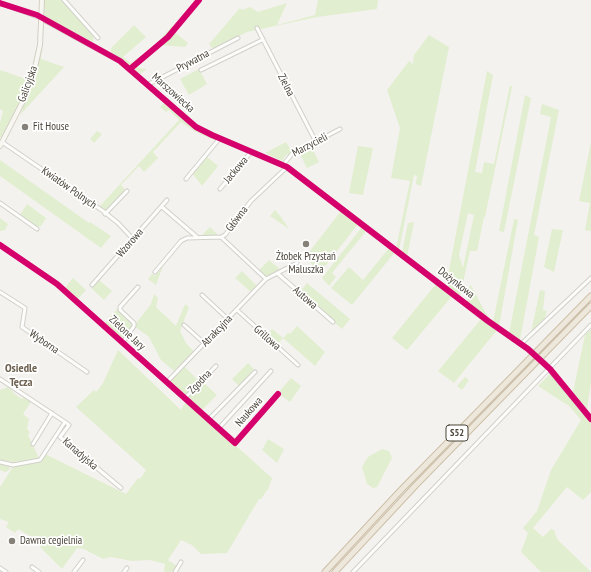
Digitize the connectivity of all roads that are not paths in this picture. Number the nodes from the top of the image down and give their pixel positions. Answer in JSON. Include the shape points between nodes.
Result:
{"nodes":[{"id":1,"x":42,"y":0,"type":"edge"},
{"id":2,"x":64,"y":0,"type":"edge"},
{"id":3,"x":198,"y":0,"type":"edge"},
{"id":4,"x":0,"y":3,"type":"edge"},
{"id":5,"x":42,"y":18,"type":"junction"},
{"id":6,"x":257,"y":28,"type":"dead end"},
{"id":7,"x":98,"y":38,"type":"dead end"},
{"id":8,"x":238,"y":38,"type":"dead end"},
{"id":9,"x":262,"y":40,"type":"junction"},
{"id":10,"x":130,"y":69,"type":"junction"},
{"id":11,"x":201,"y":70,"type":"dead end"},
{"id":12,"x":149,"y":84,"type":"junction"},
{"id":13,"x":340,"y":129,"type":"dead end"},
{"id":14,"x":220,"y":138,"type":"junction"},
{"id":15,"x":316,"y":142,"type":"junction"},
{"id":16,"x":1,"y":144,"type":"edge"},
{"id":17,"x":251,"y":152,"type":"junction"},
{"id":18,"x":285,"y":166,"type":"junction"},
{"id":19,"x":296,"y":175,"type":"joint"},
{"id":20,"x":186,"y":179,"type":"dead end"},
{"id":21,"x":220,"y":189,"type":"dead end"},
{"id":22,"x":127,"y":192,"type":"dead end"},
{"id":23,"x":167,"y":200,"type":"dead end"},
{"id":24,"x":0,"y":203,"type":"edge"},
{"id":25,"x":162,"y":207,"type":"junction"},
{"id":26,"x":106,"y":214,"type":"junction"},
{"id":27,"x":37,"y":229,"type":"dead end"},
{"id":28,"x":196,"y":237,"type":"junction"},
{"id":29,"x":221,"y":237,"type":"junction"},
{"id":30,"x":133,"y":239,"type":"junction"},
{"id":31,"x":0,"y":245,"type":"edge"},
{"id":32,"x":297,"y":263,"type":"dead end"},
{"id":33,"x":155,"y":272,"type":"dead end"},
{"id":34,"x":277,"y":274,"type":"junction"},
{"id":35,"x":591,"y":278,"type":"edge"},
{"id":36,"x":266,"y":279,"type":"junction"},
{"id":37,"x":92,"y":285,"type":"dead end"},
{"id":38,"x":138,"y":287,"type":"dead end"},
{"id":39,"x":0,"y":292,"type":"edge"},
{"id":40,"x":202,"y":295,"type":"dead end"},
{"id":41,"x":591,"y":296,"type":"edge"},
{"id":42,"x":591,"y":306,"type":"edge"},
{"id":43,"x":237,"y":310,"type":"junction"},
{"id":44,"x":228,"y":319,"type":"junction"},
{"id":45,"x":333,"y":322,"type":"dead end"},
{"id":46,"x":591,"y":324,"type":"edge"},
{"id":47,"x":184,"y":325,"type":"dead end"},
{"id":48,"x":123,"y":342,"type":"junction"},
{"id":49,"x":204,"y":343,"type":"junction"},
{"id":50,"x":521,"y":344,"type":"junction"},
{"id":51,"x":298,"y":365,"type":"dead end"},
{"id":52,"x":216,"y":366,"type":"dead end"},
{"id":53,"x":550,"y":369,"type":"junction"},
{"id":54,"x":271,"y":371,"type":"dead end"},
{"id":55,"x":86,"y":372,"type":"dead end"},
{"id":56,"x":255,"y":372,"type":"dead end"},
{"id":57,"x":0,"y":379,"type":"edge"},
{"id":58,"x":166,"y":382,"type":"junction"},
{"id":59,"x":278,"y":394,"type":"dead end"},
{"id":60,"x":184,"y":398,"type":"junction"},
{"id":61,"x":52,"y":413,"type":"junction"},
{"id":62,"x":591,"y":419,"type":"edge"},
{"id":63,"x":208,"y":420,"type":"junction"},
{"id":64,"x":65,"y":422,"type":"junction"},
{"id":65,"x":218,"y":428,"type":"junction"},
{"id":66,"x":235,"y":443,"type":"joint"},
{"id":67,"x":33,"y":444,"type":"dead end"},
{"id":68,"x":0,"y":462,"type":"edge"},
{"id":69,"x":121,"y":488,"type":"dead end"},
{"id":70,"x":83,"y":560,"type":"dead end"},
{"id":71,"x":180,"y":562,"type":"dead end"},
{"id":72,"x":32,"y":567,"type":"dead end"},
{"id":73,"x":0,"y":568,"type":"edge"},
{"id":74,"x":127,"y":568,"type":"dead end"},
{"id":75,"x":6,"y":572,"type":"edge"},
{"id":76,"x":39,"y":572,"type":"edge"},
{"id":77,"x":74,"y":572,"type":"edge"},
{"id":78,"x":124,"y":572,"type":"edge"},
{"id":79,"x":175,"y":572,"type":"edge"},
{"id":80,"x":325,"y":572,"type":"edge"},
{"id":81,"x":334,"y":572,"type":"edge"},
{"id":82,"x":353,"y":572,"type":"edge"}],
"edges":[{"from":1,"to":5,"type":"street","name":"Galicyjska"},
{"from":2,"to":7,"type":"street"},
{"from":3,"to":10,"type":"street","via":[[168,36]]},
{"from":4,"to":5,"type":"street"},
{"from":5,"to":10,"type":"street","name":"Marszowiecka"},
{"from":5,"to":16,"type":"street","name":"Galicyjska","via":[[34,72],[23,101]]},
{"from":6,"to":9,"type":"street","name":"Zielna"},
{"from":8,"to":12,"type":"street","name":"Prywatna"},
{"from":9,"to":11,"type":"street"},
{"from":9,"to":15,"type":"street","name":"Zielna"},
{"from":10,"to":12,"type":"street","name":"Marszowiecka"},
{"from":12,"to":14,"type":"street","name":"Marszowiecka","via":[[196,127]]},
{"from":13,"to":15,"type":"street","name":"Marzycieli"},
{"from":14,"to":17,"type":"street","name":"Marszowiecka"},
{"from":14,"to":20,"type":"street"},
{"from":15,"to":18,"type":"street","name":"Marzycieli","via":[[292,154]]},
{"from":16,"to":26,"type":"street","name":"Kwiatów Polnych"},
{"from":17,"to":18,"type":"street","name":"Marszowiecka"},
{"from":17,"to":21,"type":"street","name":"Jackowa"},
{"from":18,"to":19,"type":"street","name":"Marszowiecka"},
{"from":18,"to":29,"type":"street","name":"Główna"},
{"from":19,"to":50,"type":"street","name":"Dożynkowa"},
{"from":22,"to":26,"type":"street"},
{"from":23,"to":25,"type":"street","name":"Wzorowa"},
{"from":24,"to":27,"type":"street"},
{"from":25,"to":28,"type":"street"},
{"from":25,"to":30,"type":"street","name":"Wzorowa"},
{"from":26,"to":30,"type":"street","name":"Kwiatów Polnych"},
{"from":28,"to":29,"type":"street","name":"Główna"},
{"from":28,"to":33,"type":"street","via":[[181,241]]},
{"from":29,"to":36,"type":"street"},
{"from":30,"to":37,"type":"street","name":"Wzorowa"},
{"from":31,"to":48,"type":"street","name":"Zielone Jary","via":[[57,284]]},
{"from":32,"to":34,"type":"street"},
{"from":34,"to":36,"type":"street"},
{"from":34,"to":45,"type":"street","name":"Autowa"},
{"from":35,"to":50,"type":"street"},
{"from":36,"to":43,"type":"street","name":"Atrakcyjna"},
{"from":38,"to":48,"type":"street","via":[[120,307],[134,323]]},
{"from":39,"to":55,"type":"street","name":"Wyborna","via":[[25,308],[22,327]]},
{"from":40,"to":44,"type":"street"},
{"from":41,"to":80,"type":"highway","number":"S52","via":[[400,491]]},
{"from":42,"to":81,"type":"highway","number":"S52"},
{"from":43,"to":44,"type":"street","name":"Atrakcyjna"},
{"from":43,"to":51,"type":"street","name":"Grillowa"},
{"from":44,"to":49,"type":"street","name":"Atrakcyjna"},
{"from":46,"to":53,"type":"street"},
{"from":47,"to":49,"type":"street"},
{"from":48,"to":58,"type":"street","name":"Zielone Jary"},
{"from":49,"to":58,"type":"street","name":"Atrakcyjna"},
{"from":50,"to":53,"type":"street","name":"Dożynkowa","bridge":true},
{"from":52,"to":60,"type":"street","name":"Zgodna"},
{"from":53,"to":62,"type":"street","name":"Dożynkowa"},
{"from":53,"to":82,"type":"street"},
{"from":54,"to":65,"type":"street"},
{"from":56,"to":63,"type":"street"},
{"from":57,"to":61,"type":"street","name":"Kanadyjska"},
{"from":58,"to":60,"type":"street","name":"Zielone Jary"},
{"from":59,"to":66,"type":"street","name":"Naukowa"},
{"from":60,"to":63,"type":"street","name":"Zielone Jary"},
{"from":61,"to":64,"type":"street","name":"Kanadyjska"},
{"from":61,"to":67,"type":"street"},
{"from":63,"to":65,"type":"street","name":"Zielone Jary"},
{"from":64,"to":68,"type":"street","via":[[40,460],[13,464]]},
{"from":64,"to":69,"type":"street","name":"Kanadyjska","via":[[69,425],[60,437]]},
{"from":65,"to":66,"type":"street","name":"Zielone Jary"},
{"from":70,"to":77,"type":"street"},
{"from":71,"to":79,"type":"street"},
{"from":72,"to":76,"type":"street"},
{"from":73,"to":75,"type":"street"},
{"from":74,"to":78,"type":"street"}]}
